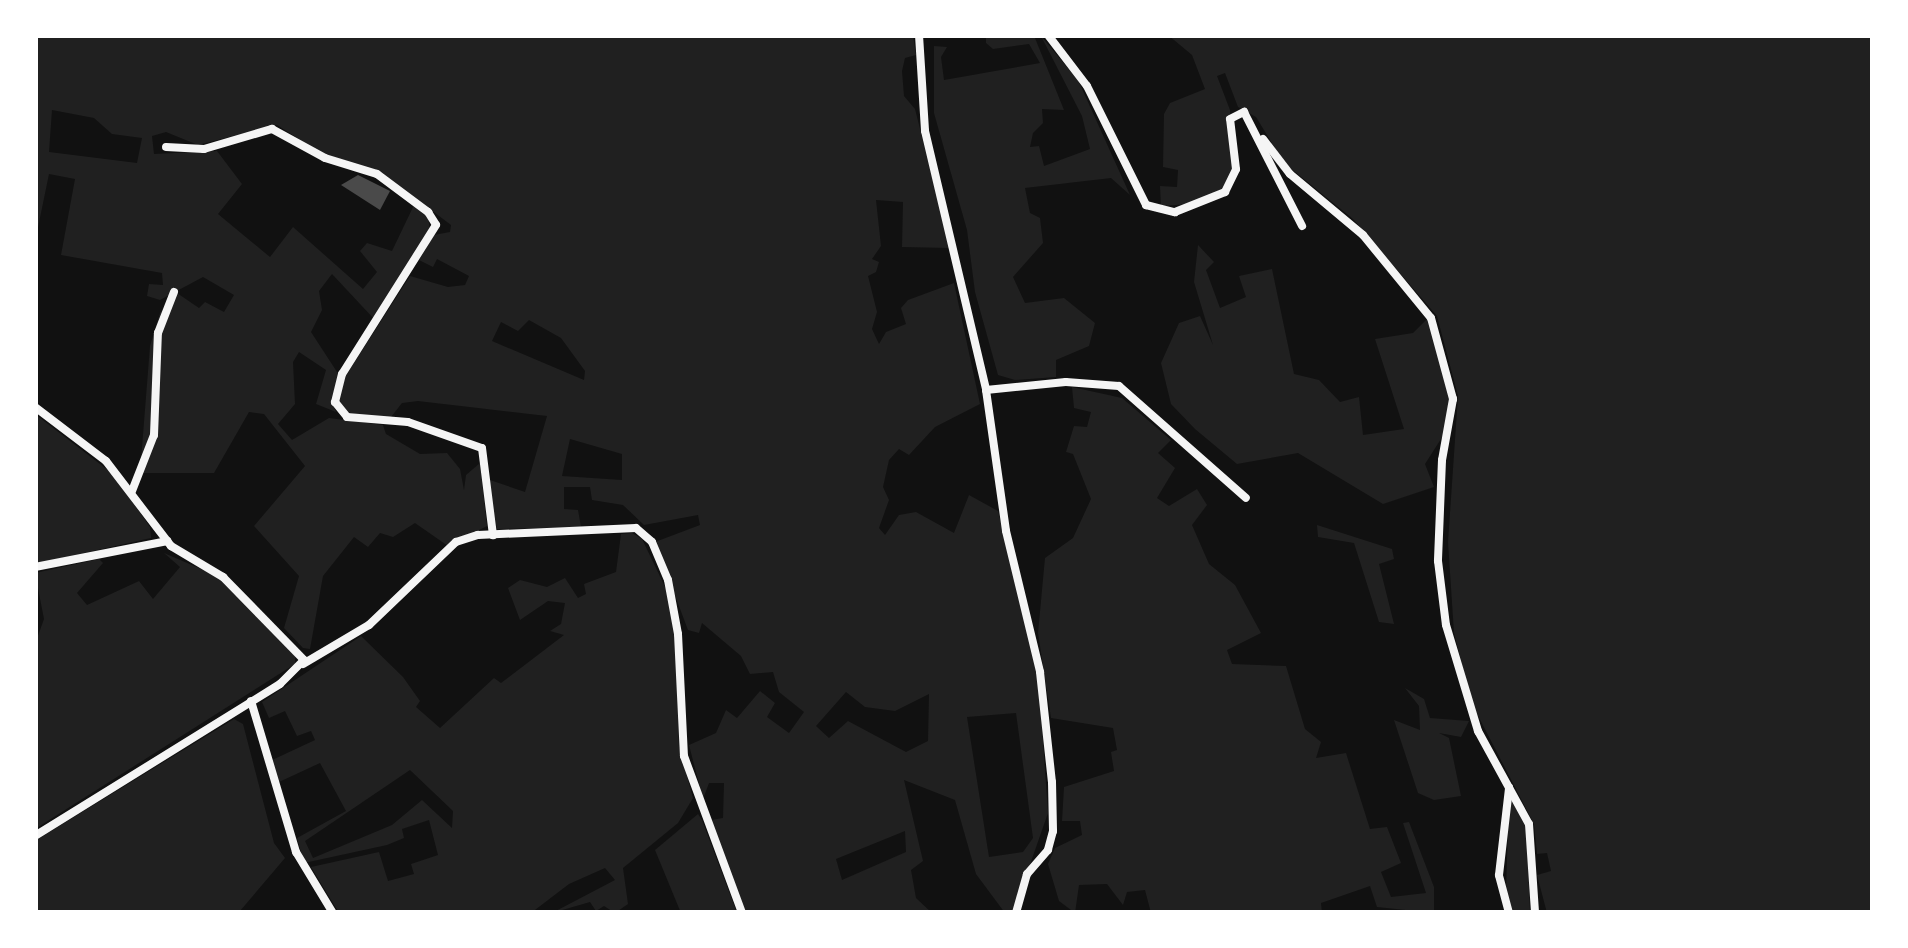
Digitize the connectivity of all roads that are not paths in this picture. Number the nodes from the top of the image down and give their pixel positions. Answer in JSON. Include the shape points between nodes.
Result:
{"nodes":[{"id":1,"x":919,"y":35,"type":"edge"},
{"id":2,"x":1048,"y":35,"type":"edge"},
{"id":3,"x":1263,"y":138,"type":"junction"},
{"id":4,"x":166,"y":147,"type":"dead end"},
{"id":5,"x":1302,"y":226,"type":"dead end"},
{"id":6,"x":174,"y":292,"type":"dead end"},
{"id":7,"x":986,"y":390,"type":"junction"},
{"id":8,"x":35,"y":408,"type":"edge"},
{"id":9,"x":132,"y":491,"type":"junction"},
{"id":10,"x":1246,"y":498,"type":"dead end"},
{"id":11,"x":493,"y":535,"type":"junction"},
{"id":12,"x":167,"y":541,"type":"junction"},
{"id":13,"x":35,"y":567,"type":"edge"},
{"id":14,"x":304,"y":664,"type":"junction"},
{"id":15,"x":252,"y":701,"type":"junction"},
{"id":16,"x":1509,"y":788,"type":"junction"},
{"id":17,"x":35,"y":836,"type":"edge"},
{"id":18,"x":333,"y":913,"type":"edge"},
{"id":19,"x":742,"y":913,"type":"edge"},
{"id":20,"x":1016,"y":913,"type":"edge"},
{"id":21,"x":1508,"y":913,"type":"edge"},
{"id":22,"x":1535,"y":913,"type":"edge"}],
"edges":[{"from":1,"to":7,"type":"street","via":[[924,131]]},
{"from":2,"to":3,"type":"street","via":[[1087,86],[1146,205],[1175,212],[1225,192],[1235,180],[1230,120],[1236,113],[1252,120]]},
{"from":3,"to":5,"type":"street"},
{"from":3,"to":16,"type":"street","via":[[1290,174],[1371,244],[1431,318],[1452,399],[1438,562],[1446,626],[1478,732]]},
{"from":4,"to":11,"type":"street","via":[[204,149],[272,129],[325,158],[376,174],[428,212],[436,225],[342,374],[335,402],[346,418],[408,422],[482,448]]},
{"from":6,"to":9,"type":"street","via":[[158,333],[154,435]]},
{"from":7,"to":10,"type":"street","via":[[1066,382],[1119,386]]},
{"from":7,"to":20,"type":"street","via":[[1006,530],[1040,672],[1054,807],[1048,850],[1027,874]]},
{"from":8,"to":9,"type":"street","via":[[106,461]]},
{"from":9,"to":12,"type":"street"},
{"from":11,"to":14,"type":"street","via":[[456,542],[369,624]]},
{"from":11,"to":19,"type":"street","via":[[623,526],[652,542],[668,580],[678,634],[684,756]]},
{"from":12,"to":13,"type":"street"},
{"from":12,"to":14,"type":"street","via":[[223,577],[300,652]]},
{"from":14,"to":15,"type":"street"},
{"from":15,"to":17,"type":"street"},
{"from":15,"to":18,"type":"street","via":[[296,852]]},
{"from":16,"to":21,"type":"street","via":[[1499,875]]},
{"from":16,"to":22,"type":"street","via":[[1533,838]]}]}
